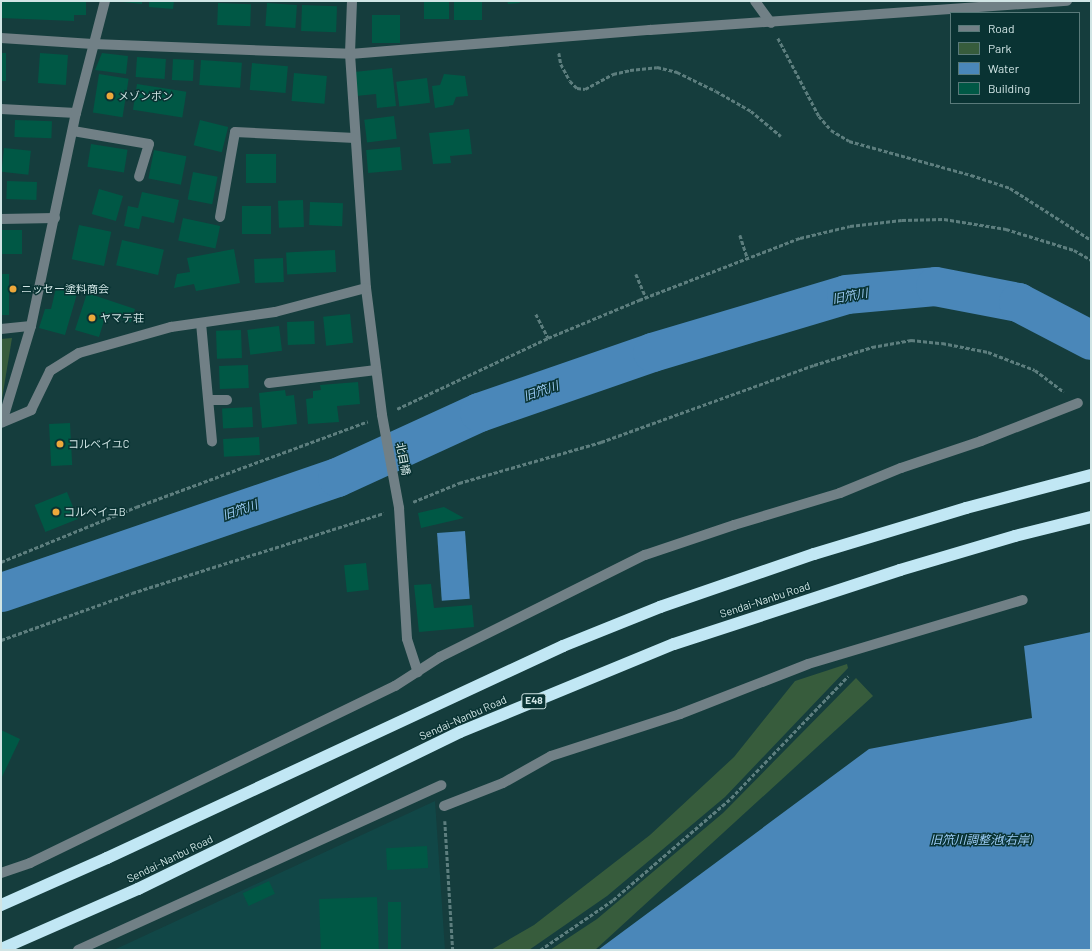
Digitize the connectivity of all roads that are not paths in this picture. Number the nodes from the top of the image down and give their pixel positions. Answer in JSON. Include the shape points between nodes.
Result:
{"nodes":[{"id":1,"x":105,"y":1,"type":"edge"},
{"id":2,"x":352,"y":1,"type":"edge"},
{"id":3,"x":755,"y":1,"type":"edge"},
{"id":4,"x":1067,"y":1,"type":"edge"},
{"id":5,"x":771,"y":23,"type":"junction"},
{"id":6,"x":1,"y":38,"type":"edge"},
{"id":7,"x":93,"y":44,"type":"junction"},
{"id":8,"x":350,"y":54,"type":"junction"},
{"id":9,"x":1,"y":109,"type":"edge"},
{"id":10,"x":76,"y":113,"type":"junction"},
{"id":11,"x":73,"y":131,"type":"junction"},
{"id":12,"x":355,"y":138,"type":"junction"},
{"id":13,"x":139,"y":176,"type":"dead end"},
{"id":14,"x":220,"y":217,"type":"dead end"},
{"id":15,"x":55,"y":218,"type":"junction"},
{"id":16,"x":1,"y":219,"type":"edge"},
{"id":17,"x":366,"y":288,"type":"junction"},
{"id":18,"x":200,"y":323,"type":"junction"},
{"id":19,"x":31,"y":326,"type":"junction"},
{"id":20,"x":1,"y":329,"type":"edge"},
{"id":21,"x":376,"y":370,"type":"junction"},
{"id":22,"x":268,"y":384,"type":"dead end"},
{"id":23,"x":209,"y":400,"type":"junction"},
{"id":24,"x":227,"y":400,"type":"dead end"},
{"id":25,"x":1078,"y":403,"type":"road end"},
{"id":26,"x":2,"y":422,"type":"edge"},
{"id":27,"x":212,"y":441,"type":"dead end"},
{"id":28,"x":1091,"y":475,"type":"edge"},
{"id":29,"x":1091,"y":517,"type":"edge"},
{"id":30,"x":1023,"y":600,"type":"dead end"},
{"id":31,"x":418,"y":672,"type":"junction"},
{"id":32,"x":441,"y":785,"type":"dead end"},
{"id":33,"x":444,"y":806,"type":"road end"},
{"id":34,"x":1,"y":873,"type":"edge"},
{"id":35,"x":1,"y":905,"type":"edge"},
{"id":36,"x":1,"y":949,"type":"edge"},
{"id":37,"x":78,"y":950,"type":"edge"}],
"edges":[{"from":1,"to":7,"type":"street"},
{"from":2,"to":8,"type":"street","name":"北目橋"},
{"from":3,"to":5,"type":"street"},
{"from":4,"to":5,"type":"street"},
{"from":5,"to":8,"type":"street"},
{"from":6,"to":7,"type":"street"},
{"from":7,"to":8,"type":"street"},
{"from":7,"to":10,"type":"street"},
{"from":8,"to":12,"type":"street","name":"北目橋"},
{"from":9,"to":10,"type":"street"},
{"from":10,"to":11,"type":"street"},
{"from":11,"to":13,"type":"street","via":[[149,144]]},
{"from":11,"to":15,"type":"street"},
{"from":12,"to":14,"type":"street","via":[[235,132]]},
{"from":12,"to":17,"type":"street","name":"北目橋"},
{"from":15,"to":16,"type":"street"},
{"from":15,"to":19,"type":"street"},
{"from":17,"to":18,"type":"street","via":[[275,312]]},
{"from":17,"to":21,"type":"street","name":"北目橋"},
{"from":18,"to":23,"type":"street"},
{"from":18,"to":26,"type":"street","via":[[171,327],[79,353],[50,371],[31,410]]},
{"from":19,"to":20,"type":"street"},
{"from":19,"to":26,"type":"street"},
{"from":21,"to":22,"type":"street"},
{"from":21,"to":31,"type":"street","name":"北目橋","via":[[400,508],[407,639]]},
{"from":23,"to":24,"type":"street"},
{"from":23,"to":27,"type":"street"},
{"from":25,"to":31,"type":"street","via":[[840,493],[645,555],[440,657]]},
{"from":28,"to":35,"type":"highway","name":"Sendai-Nanbu Road","via":[[966,508],[814,554],[660,607],[563,646]]},
{"from":29,"to":36,"type":"highway","name":"Sendai-Nanbu Road","number":"E48","via":[[1015,536],[900,570],[674,644],[460,732],[138,889]]},
{"from":30,"to":33,"type":"street","via":[[808,664],[680,714],[551,756],[502,783]]},
{"from":31,"to":34,"type":"street","via":[[395,686],[30,863]]},
{"from":32,"to":37,"type":"street"}]}
